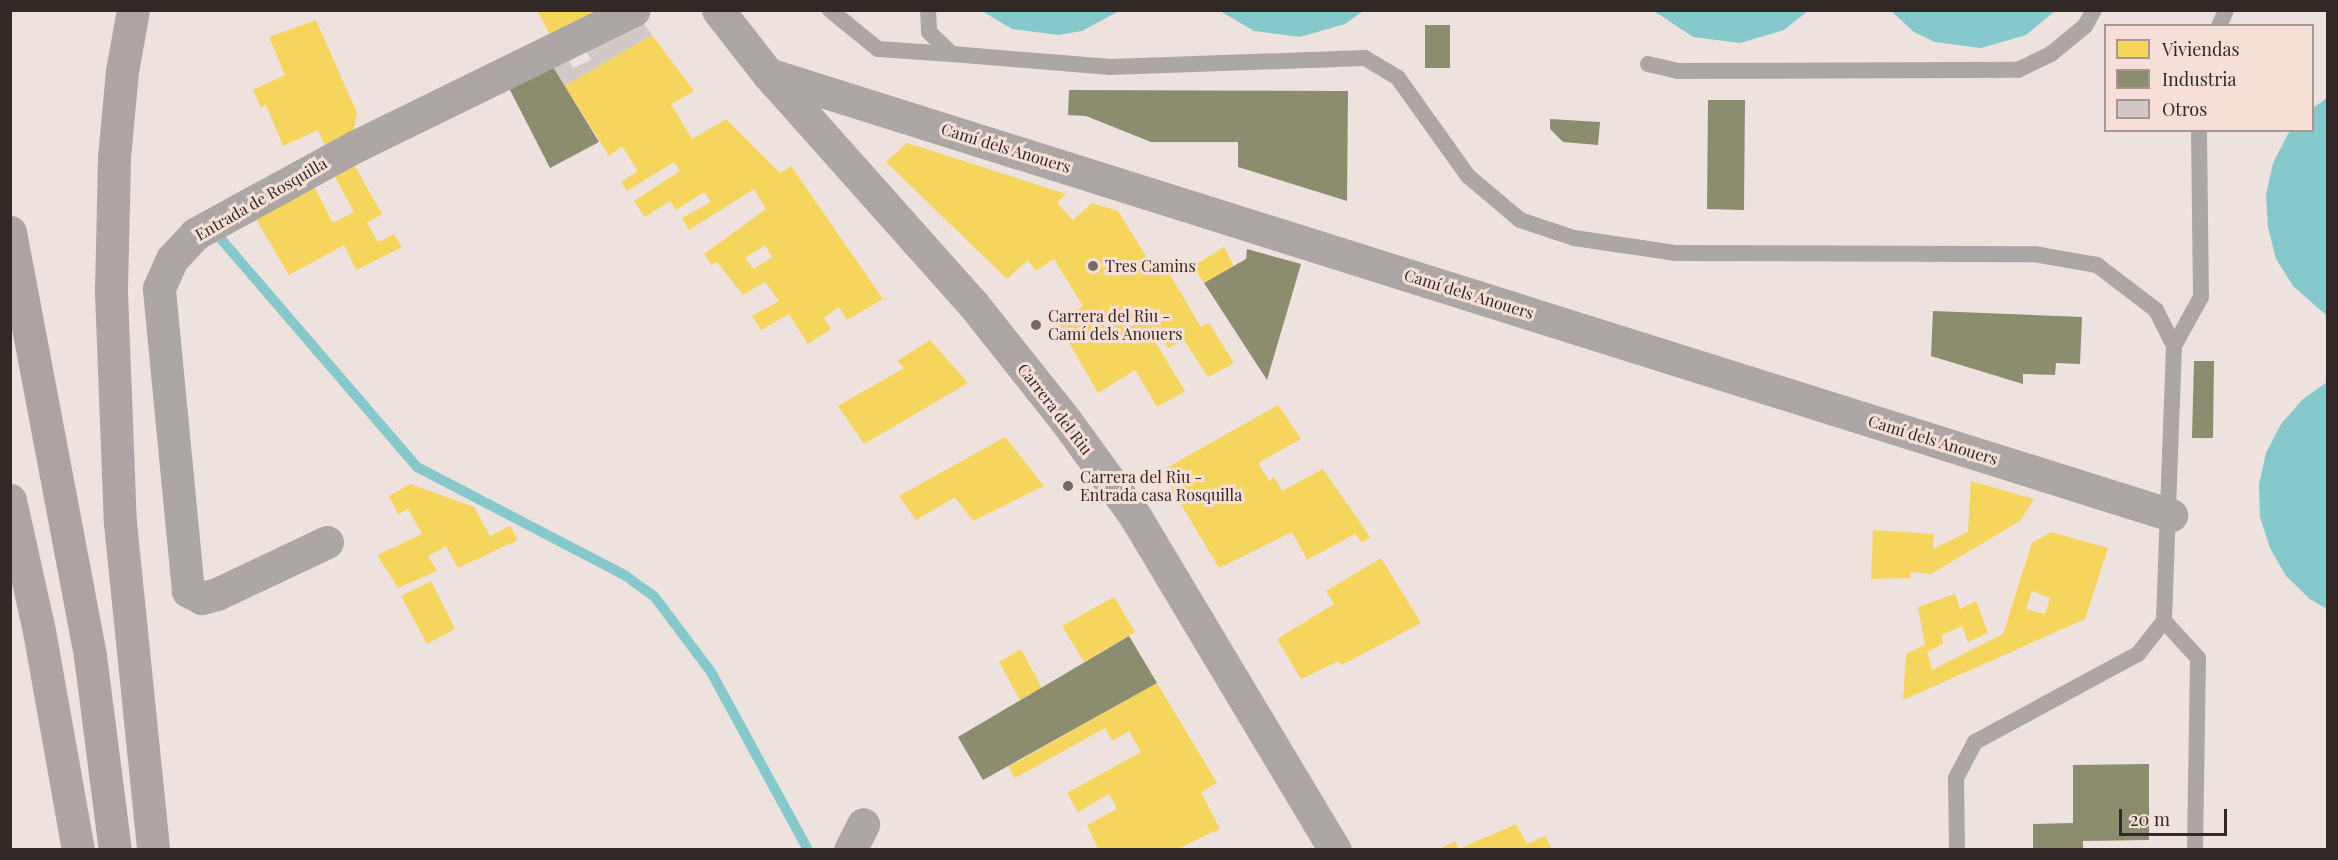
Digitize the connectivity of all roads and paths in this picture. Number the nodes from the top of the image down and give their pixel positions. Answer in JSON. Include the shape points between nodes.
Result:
{"nodes":[{"id":1,"x":133,"y":10,"type":"edge"},
{"id":2,"x":633,"y":10,"type":"edge"},
{"id":3,"x":718,"y":10,"type":"edge"},
{"id":4,"x":830,"y":10,"type":"edge"},
{"id":5,"x":928,"y":10,"type":"edge"},
{"id":6,"x":2094,"y":10,"type":"edge"},
{"id":7,"x":2226,"y":10,"type":"edge"},
{"id":8,"x":2220,"y":24,"type":"edge"},
{"id":9,"x":952,"y":54,"type":"junction"},
{"id":10,"x":1648,"y":64,"type":"dead end"},
{"id":11,"x":768,"y":74,"type":"junction"},
{"id":12,"x":2199,"y":132,"type":"edge"},
{"id":13,"x":10,"y":232,"type":"edge"},
{"id":14,"x":2174,"y":346,"type":"junction"},
{"id":15,"x":10,"y":500,"type":"edge"},
{"id":16,"x":2171,"y":515,"type":"junction"},
{"id":17,"x":327,"y":542,"type":"dead end"},
{"id":18,"x":2164,"y":621,"type":"junction"},
{"id":19,"x":78,"y":849,"type":"edge"},
{"id":20,"x":116,"y":849,"type":"edge"},
{"id":21,"x":153,"y":849,"type":"edge"},
{"id":22,"x":1335,"y":849,"type":"edge"},
{"id":23,"x":1957,"y":849,"type":"edge"},
{"id":24,"x":2195,"y":849,"type":"edge"}],
"edges":[{"from":1,"to":21,"type":"highway","via":[[114,158],[111,292],[120,523]]},
{"from":2,"to":17,"type":"street","name":"Entrada de Rosquilla","via":[[356,146],[195,234],[172,259],[159,288],[188,591],[202,598],[217,594]]},
{"from":3,"to":11,"type":"street","name":"Carrera del Riu"},
{"from":4,"to":9,"type":"lane","via":[[878,50]]},
{"from":5,"to":9,"type":"lane","via":[[929,32]]},
{"from":6,"to":10,"type":"lane","via":[[2085,26],[2051,54],[2019,70],[1678,71]]},
{"from":7,"to":8,"type":"lane"},
{"from":9,"to":14,"type":"lane","via":[[1110,68],[1365,58],[1398,78],[1468,176],[1520,220],[1574,238],[1675,253],[2034,254],[2097,265],[2156,310]]},
{"from":11,"to":16,"type":"street","name":"Camí dels Anouers"},
{"from":11,"to":22,"type":"street","name":"Carrera del Riu","via":[[972,304],[1066,421],[1135,516]]},
{"from":12,"to":14,"type":"lane","via":[[2201,297]]},
{"from":13,"to":20,"type":"highway","via":[[90,656]]},
{"from":14,"to":16,"type":"lane"},
{"from":15,"to":19,"type":"highway","via":[[39,631]]},
{"from":16,"to":18,"type":"lane"},
{"from":18,"to":23,"type":"lane","via":[[2138,654],[1975,742],[1956,778]]},
{"from":18,"to":24,"type":"lane","via":[[2198,658]]}]}
